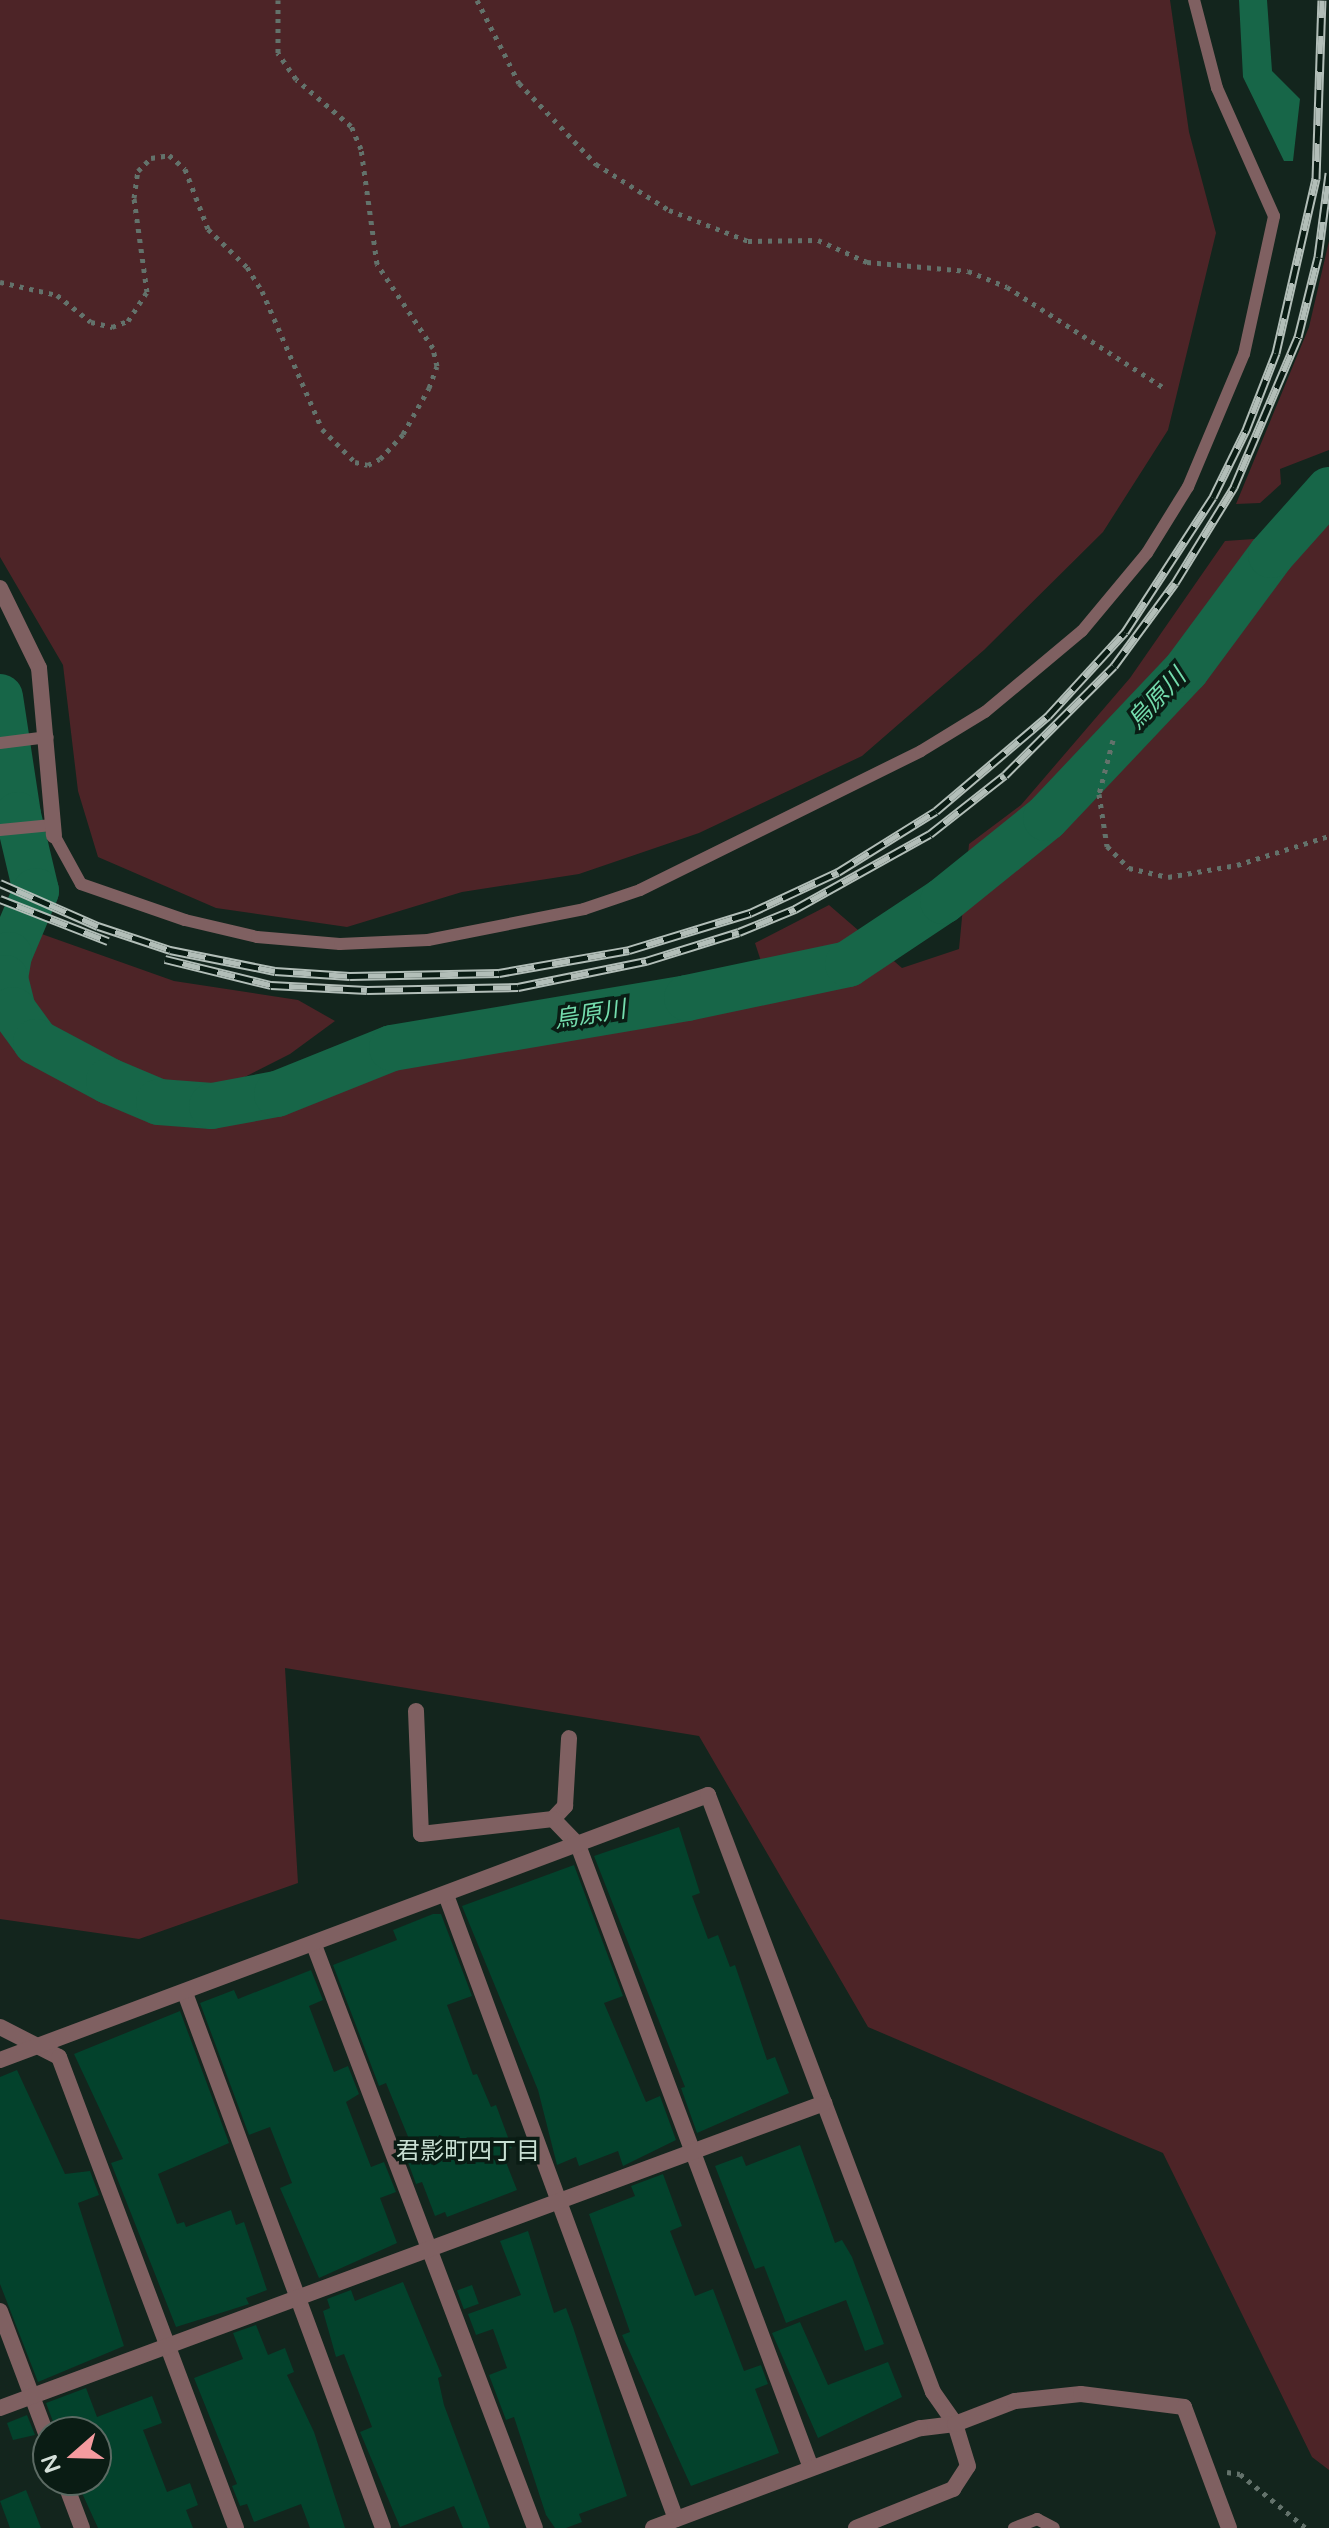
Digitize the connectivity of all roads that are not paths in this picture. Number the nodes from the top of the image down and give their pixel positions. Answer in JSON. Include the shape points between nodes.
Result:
{"nodes":[{"id":1,"x":1194,"y":0,"type":"edge"},
{"id":2,"x":0,"y":588,"type":"edge"},
{"id":3,"x":43,"y":737,"type":"junction"},
{"id":4,"x":0,"y":743,"type":"edge"},
{"id":5,"x":49,"y":828,"type":"junction"},
{"id":6,"x":0,"y":830,"type":"edge"},
{"id":7,"x":416,"y":1711,"type":"dead end"},
{"id":8,"x":569,"y":1738,"type":"dead end"},
{"id":9,"x":553,"y":1819,"type":"junction"},
{"id":10,"x":578,"y":1845,"type":"junction"},
{"id":11,"x":446,"y":1895,"type":"junction"},
{"id":12,"x":314,"y":1945,"type":"junction"},
{"id":13,"x":185,"y":1993,"type":"junction"},
{"id":14,"x":0,"y":2027,"type":"edge"},
{"id":15,"x":37,"y":2046,"type":"junction"},
{"id":16,"x":0,"y":2060,"type":"edge"},
{"id":17,"x":824,"y":2103,"type":"junction"},
{"id":18,"x":693,"y":2152,"type":"junction"},
{"id":19,"x":562,"y":2202,"type":"junction"},
{"id":20,"x":430,"y":2252,"type":"junction"},
{"id":21,"x":297,"y":2302,"type":"junction"},
{"id":22,"x":0,"y":2311,"type":"edge"},
{"id":23,"x":168,"y":2348,"type":"junction"},
{"id":24,"x":31,"y":2396,"type":"junction"},
{"id":25,"x":0,"y":2408,"type":"edge"},
{"id":26,"x":39,"y":2416,"type":"edge"},
{"id":27,"x":955,"y":2424,"type":"junction"},
{"id":28,"x":811,"y":2468,"type":"junction"},
{"id":29,"x":70,"y":2496,"type":"edge"},
{"id":30,"x":676,"y":2519,"type":"junction"},
{"id":31,"x":82,"y":2528,"type":"edge"},
{"id":32,"x":236,"y":2528,"type":"edge"},
{"id":33,"x":383,"y":2528,"type":"edge"},
{"id":34,"x":535,"y":2528,"type":"edge"},
{"id":35,"x":653,"y":2528,"type":"edge"},
{"id":36,"x":856,"y":2528,"type":"edge"},
{"id":37,"x":1014,"y":2528,"type":"edge"},
{"id":38,"x":1054,"y":2528,"type":"edge"},
{"id":39,"x":1229,"y":2528,"type":"edge"}],
"edges":[{"from":1,"to":5,"type":"lane","via":[[1217,88],[1274,216],[1244,354],[1188,487],[1147,553],[1082,631],[985,712],[921,751],[640,890],[555,916],[428,940],[340,944],[257,937],[185,920],[81,884]]},
{"from":2,"to":3,"type":"street","via":[[39,668]]},
{"from":3,"to":4,"type":"lane"},
{"from":3,"to":5,"type":"street"},
{"from":5,"to":6,"type":"lane"},
{"from":7,"to":9,"type":"street","via":[[421,1834]]},
{"from":8,"to":9,"type":"street","via":[[565,1806]]},
{"from":9,"to":10,"type":"street"},
{"from":10,"to":11,"type":"street"},
{"from":10,"to":17,"type":"street","via":[[708,1795]]},
{"from":10,"to":18,"type":"street"},
{"from":11,"to":12,"type":"street"},
{"from":11,"to":19,"type":"street"},
{"from":12,"to":13,"type":"street"},
{"from":12,"to":20,"type":"street"},
{"from":13,"to":15,"type":"street"},
{"from":13,"to":21,"type":"street"},
{"from":14,"to":15,"type":"street"},
{"from":15,"to":16,"type":"street"},
{"from":15,"to":23,"type":"street","via":[[59,2057]]},
{"from":17,"to":18,"type":"street"},
{"from":17,"to":27,"type":"street","via":[[933,2392]]},
{"from":18,"to":19,"type":"street"},
{"from":18,"to":28,"type":"street"},
{"from":19,"to":20,"type":"street"},
{"from":19,"to":30,"type":"street"},
{"from":20,"to":21,"type":"street"},
{"from":20,"to":34,"type":"street"},
{"from":21,"to":23,"type":"street"},
{"from":21,"to":33,"type":"street"},
{"from":22,"to":24,"type":"street"},
{"from":23,"to":24,"type":"street"},
{"from":23,"to":32,"type":"street"},
{"from":24,"to":25,"type":"street"},
{"from":24,"to":26,"type":"street"},
{"from":27,"to":28,"type":"street","via":[[920,2428]]},
{"from":27,"to":36,"type":"street","via":[[968,2466],[953,2489]]},
{"from":27,"to":39,"type":"street","via":[[1015,2401],[1081,2394],[1184,2407]]},
{"from":28,"to":30,"type":"street"},
{"from":29,"to":31,"type":"street"},
{"from":30,"to":35,"type":"street"},
{"from":37,"to":38,"type":"lane","via":[[1037,2519]]}]}
